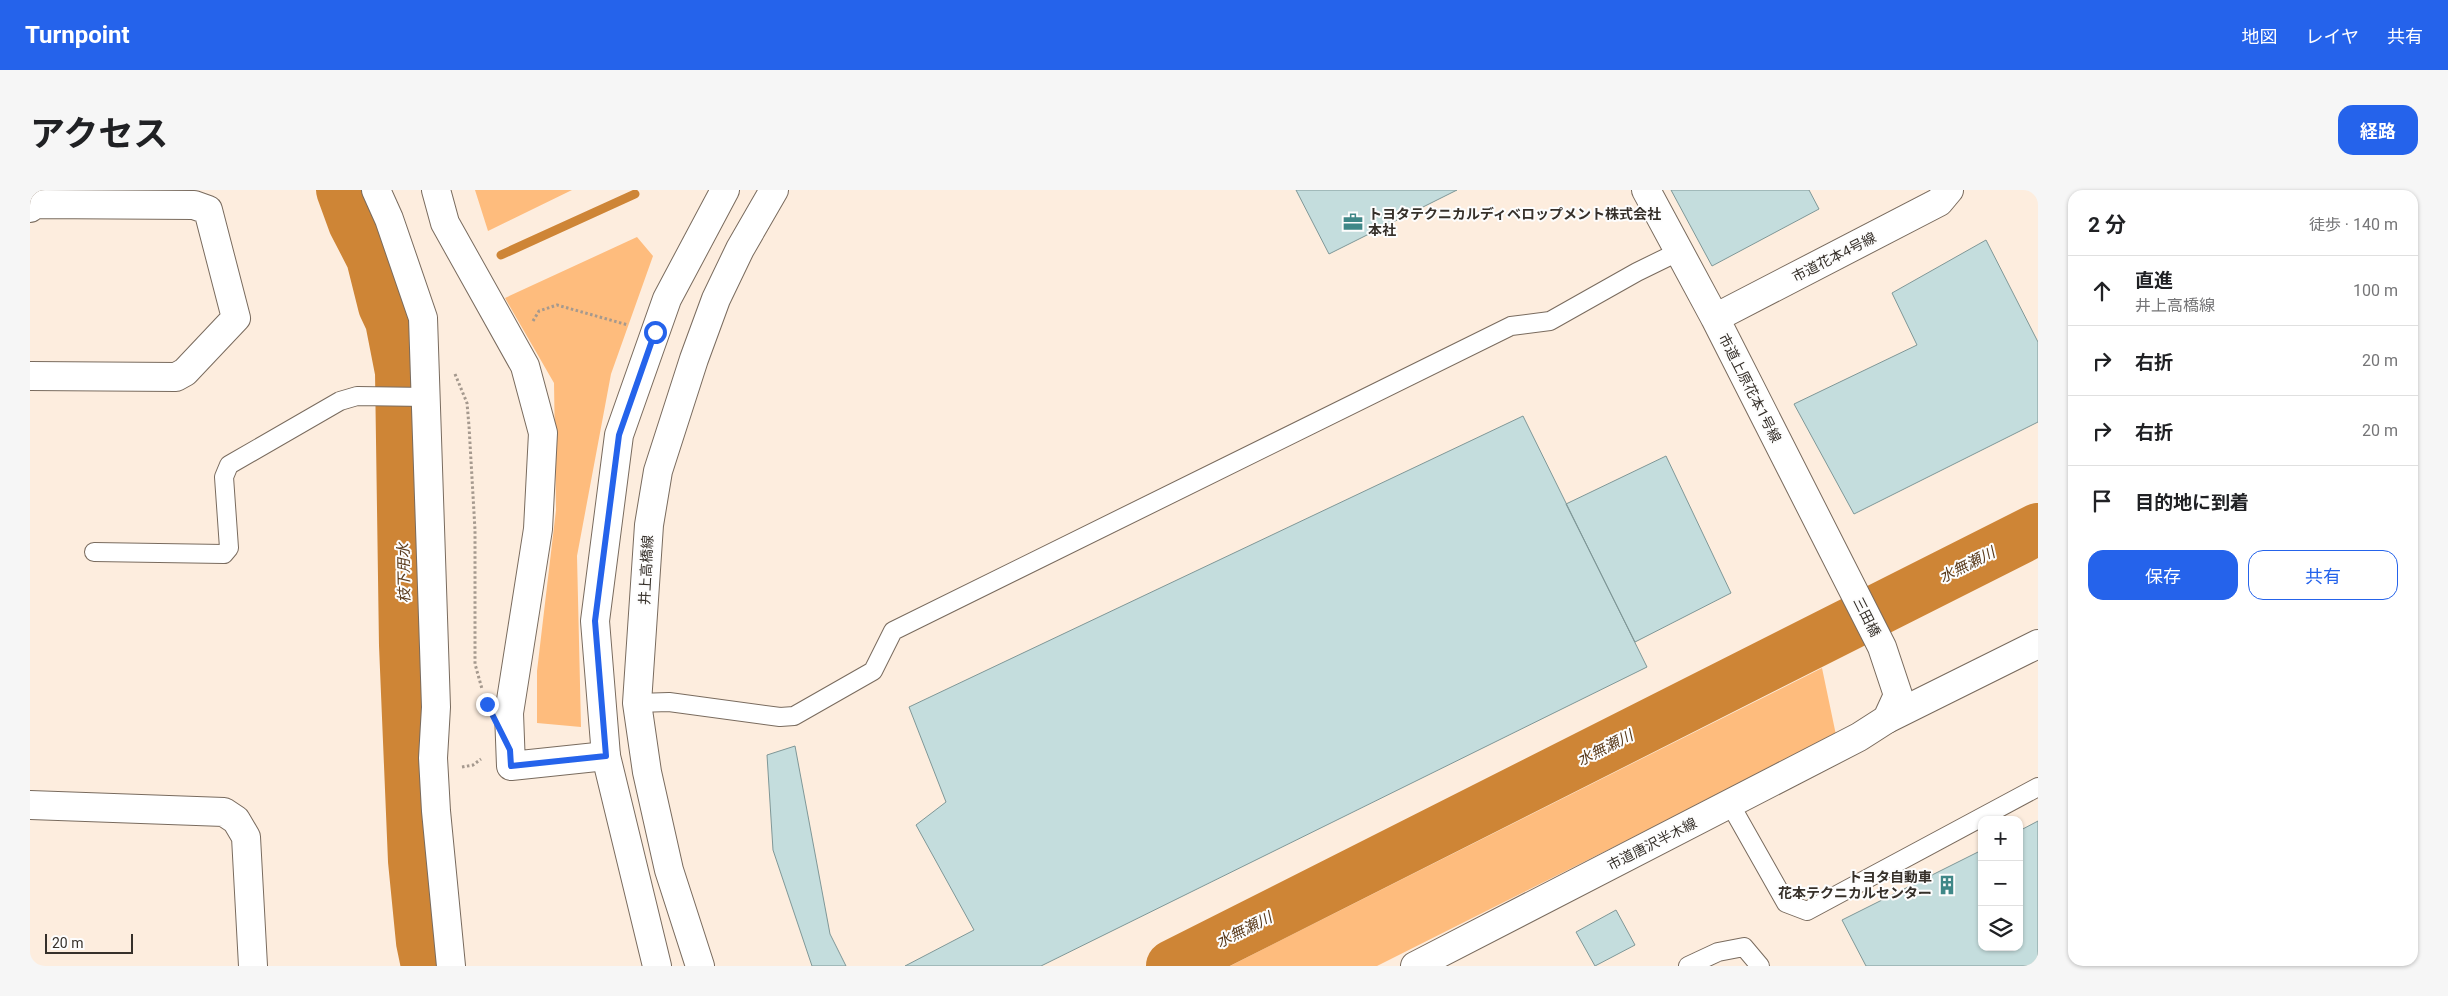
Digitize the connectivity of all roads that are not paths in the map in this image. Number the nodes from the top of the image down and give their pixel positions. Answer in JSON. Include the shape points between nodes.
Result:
{"nodes":[{"id":1,"x":376,"y":190,"type":"edge"},
{"id":2,"x":436,"y":190,"type":"edge"},
{"id":3,"x":725,"y":190,"type":"edge"},
{"id":4,"x":774,"y":190,"type":"edge"},
{"id":5,"x":1646,"y":190,"type":"edge"},
{"id":6,"x":1948,"y":190,"type":"edge"},
{"id":7,"x":30,"y":208,"type":"edge"},
{"id":8,"x":1680,"y":251,"type":"junction"},
{"id":9,"x":1715,"y":318,"type":"junction"},
{"id":10,"x":30,"y":376,"type":"edge"},
{"id":11,"x":425,"y":397,"type":"junction"},
{"id":12,"x":94,"y":552,"type":"dead end"},
{"id":13,"x":1852,"y":588,"type":"joint"},
{"id":14,"x":2038,"y":644,"type":"edge"},
{"id":15,"x":638,"y":704,"type":"junction"},
{"id":16,"x":1887,"y":719,"type":"junction"},
{"id":17,"x":606,"y":756,"type":"junction"},
{"id":18,"x":2038,"y":787,"type":"edge"},
{"id":19,"x":30,"y":804,"type":"edge"},
{"id":20,"x":1730,"y":804,"type":"junction"},
{"id":21,"x":253,"y":966,"type":"edge"},
{"id":22,"x":451,"y":966,"type":"edge"},
{"id":23,"x":657,"y":966,"type":"edge"},
{"id":24,"x":700,"y":966,"type":"edge"},
{"id":25,"x":1415,"y":966,"type":"edge"},
{"id":26,"x":1688,"y":966,"type":"edge"},
{"id":27,"x":1760,"y":966,"type":"edge"}],
"edges":[{"from":1,"to":11,"type":"street","via":[[423,318]]},
{"from":2,"to":17,"type":"street","via":[[444,223],[525,366],[543,432],[538,529],[509,713],[511,766]]},
{"from":3,"to":17,"type":"street","via":[[666,299],[619,435],[595,621]]},
{"from":4,"to":15,"type":"street","name":"井上高橋線","via":[[716,298],[658,471],[648,524]]},
{"from":5,"to":8,"type":"street","name":"市道上原花本1号線"},
{"from":6,"to":9,"type":"street","name":"市道花本4号線","via":[[1939,202]]},
{"from":7,"to":10,"type":"street","via":[[35,204],[194,205],[208,210],[236,318],[185,372],[176,377]]},
{"from":8,"to":9,"type":"street","name":"市道上原花本1号線"},
{"from":8,"to":15,"type":"lane","via":[[1550,321],[1511,326],[893,631],[873,671],[794,716],[780,717],[669,702]]},
{"from":9,"to":13,"type":"street","name":"市道上原花本1号線"},
{"from":11,"to":12,"type":"lane","via":[[357,396],[340,401],[230,465],[224,477],[229,548],[224,554]]},
{"from":11,"to":22,"type":"street","via":[[436,707],[436,811]]},
{"from":13,"to":16,"type":"street","name":"三田橋","via":[[1882,647],[1898,695]]},
{"from":14,"to":16,"type":"street","name":"市道唐沢半木線"},
{"from":15,"to":24,"type":"street","name":"井上高橋線","via":[[646,772],[667,861]]},
{"from":16,"to":20,"type":"street","name":"市道唐沢半木線"},
{"from":17,"to":23,"type":"street"},
{"from":18,"to":20,"type":"lane","via":[[1808,911],[1786,903]]},
{"from":19,"to":21,"type":"street","via":[[224,812],[236,820],[246,837]]},
{"from":20,"to":25,"type":"street","name":"市道唐沢半木線"},
{"from":26,"to":27,"type":"lane","via":[[1718,952],[1744,947]]}]}
